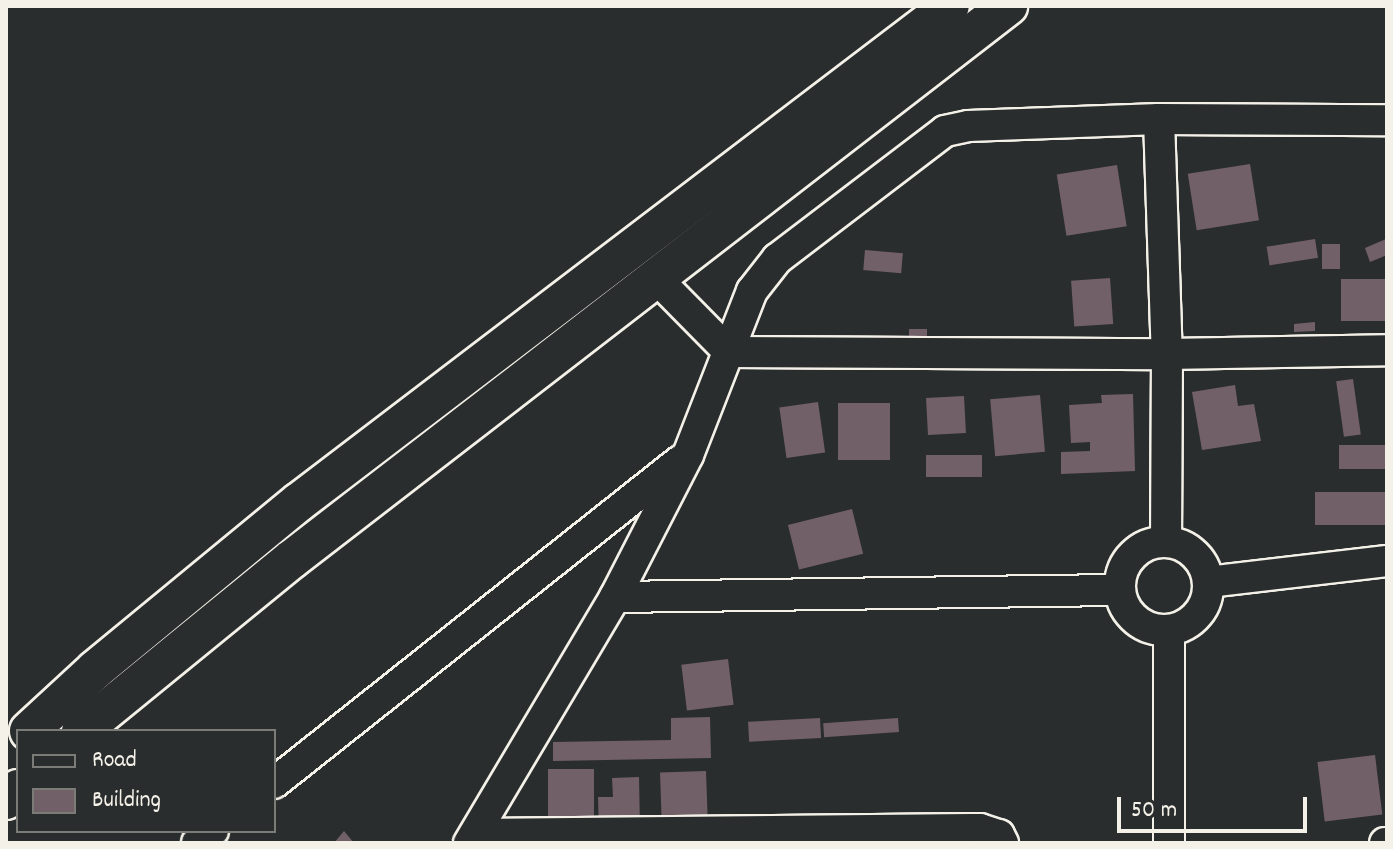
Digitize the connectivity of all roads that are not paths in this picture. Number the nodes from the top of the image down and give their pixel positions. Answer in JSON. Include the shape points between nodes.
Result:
{"nodes":[{"id":1,"x":950,"y":6,"type":"edge"},
{"id":2,"x":1008,"y":6,"type":"edge"},
{"id":3,"x":1159,"y":119,"type":"junction"},
{"id":4,"x":1387,"y":120,"type":"edge"},
{"id":5,"x":656,"y":278,"type":"junction"},
{"id":6,"x":1387,"y":350,"type":"edge"},
{"id":7,"x":729,"y":352,"type":"junction"},
{"id":8,"x":1167,"y":354,"type":"junction"},
{"id":9,"x":688,"y":455,"type":"junction"},
{"id":10,"x":1166,"y":541,"type":"junction"},
{"id":11,"x":1387,"y":561,"type":"edge"},
{"id":12,"x":1208,"y":582,"type":"junction"},
{"id":13,"x":1119,"y":590,"type":"junction"},
{"id":14,"x":615,"y":597,"type":"junction"},
{"id":15,"x":1169,"y":630,"type":"junction"},
{"id":16,"x":31,"y":729,"type":"edge"},
{"id":17,"x":83,"y":729,"type":"edge"},
{"id":18,"x":276,"y":781,"type":"edge"},
{"id":19,"x":472,"y":838,"type":"edge"},
{"id":20,"x":1003,"y":843,"type":"edge"},
{"id":21,"x":1169,"y":843,"type":"edge"}],
"edges":[{"from":1,"to":16,"type":"main road","via":[[299,502]]},
{"from":2,"to":5,"type":"main road"},
{"from":3,"to":4,"type":"street"},
{"from":3,"to":7,"type":"street","via":[[945,131],[777,259],[752,291]]},
{"from":3,"to":8,"type":"street"},
{"from":5,"to":7,"type":"street"},
{"from":5,"to":17,"type":"main road","via":[[292,559]]},
{"from":6,"to":8,"type":"street"},
{"from":7,"to":8,"type":"street"},
{"from":7,"to":9,"type":"street"},
{"from":8,"to":10,"type":"street"},
{"from":9,"to":14,"type":"street"},
{"from":9,"to":18,"type":"street"},
{"from":10,"to":12,"type":"street","via":[[1190,550]]},
{"from":10,"to":13,"type":"street","via":[[1151,543],[1127,561]]},
{"from":11,"to":12,"type":"street"},
{"from":12,"to":15,"type":"street","via":[[1202,608]]},
{"from":13,"to":14,"type":"street"},
{"from":13,"to":15,"type":"street","via":[[1131,616]]},
{"from":14,"to":19,"type":"street"},
{"from":15,"to":21,"type":"street"},
{"from":19,"to":20,"type":"street","via":[[980,829],[999,835]]}]}
